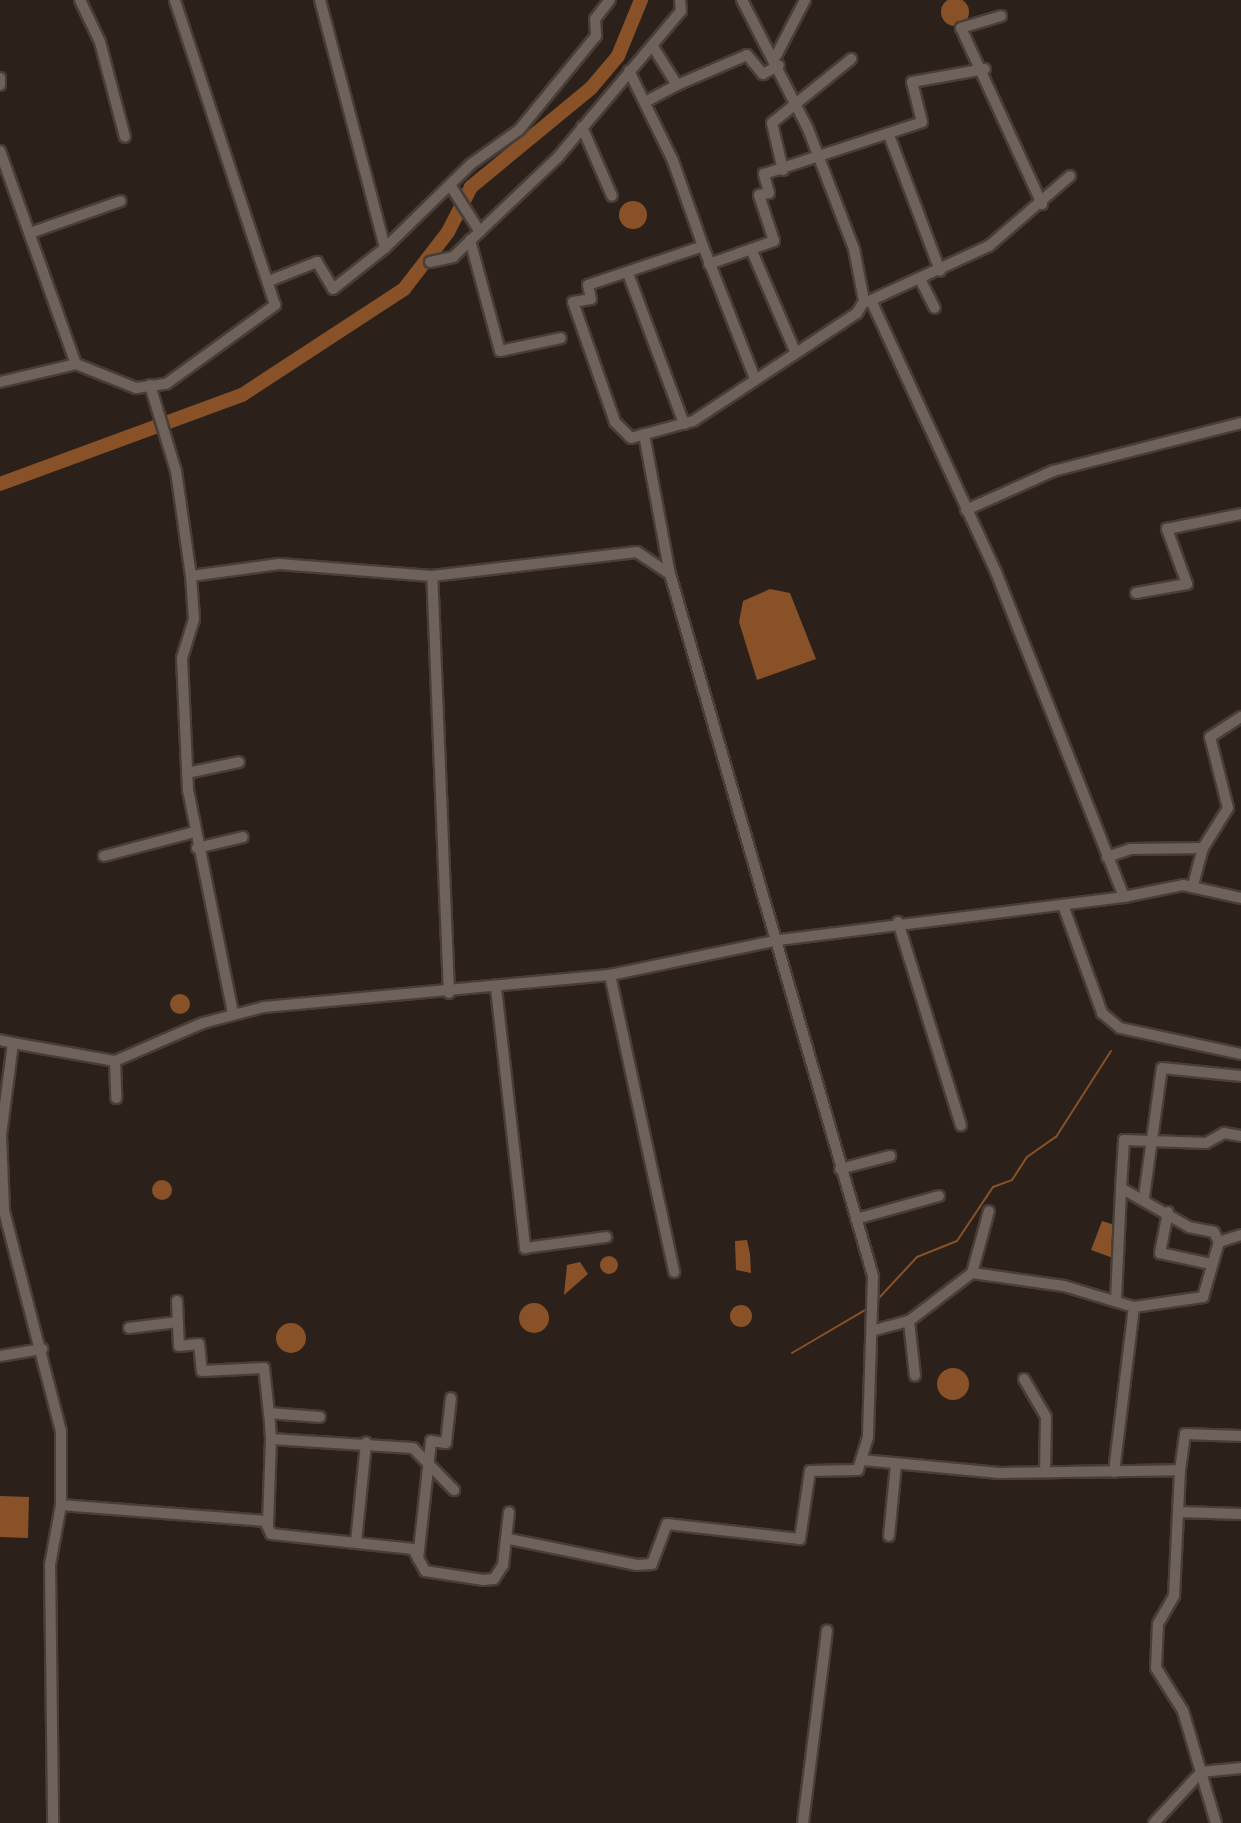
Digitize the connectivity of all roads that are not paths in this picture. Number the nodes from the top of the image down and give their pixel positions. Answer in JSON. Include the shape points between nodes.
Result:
{"nodes":[{"id":1,"x":80,"y":0,"type":"edge"},
{"id":2,"x":175,"y":0,"type":"edge"},
{"id":3,"x":320,"y":0,"type":"edge"},
{"id":4,"x":610,"y":0,"type":"edge"},
{"id":5,"x":680,"y":0,"type":"edge"},
{"id":6,"x":742,"y":0,"type":"edge"},
{"id":7,"x":805,"y":0,"type":"edge"},
{"id":8,"x":1001,"y":16,"type":"dead end"},
{"id":9,"x":652,"y":45,"type":"junction"},
{"id":10,"x":851,"y":59,"type":"dead end"},
{"id":11,"x":778,"y":61,"type":"junction"},
{"id":12,"x":985,"y":69,"type":"junction"},
{"id":13,"x":629,"y":71,"type":"junction"},
{"id":14,"x":0,"y":78,"type":"edge"},
{"id":15,"x":0,"y":85,"type":"edge"},
{"id":16,"x":677,"y":85,"type":"junction"},
{"id":17,"x":645,"y":102,"type":"junction"},
{"id":18,"x":796,"y":106,"type":"junction"},
{"id":19,"x":582,"y":127,"type":"junction"},
{"id":20,"x":889,"y":135,"type":"junction"},
{"id":21,"x":125,"y":137,"type":"dead end"},
{"id":22,"x":0,"y":151,"type":"edge"},
{"id":23,"x":819,"y":160,"type":"junction"},
{"id":24,"x":783,"y":170,"type":"junction"},
{"id":25,"x":1070,"y":176,"type":"dead end"},
{"id":26,"x":452,"y":188,"type":"junction"},
{"id":27,"x":612,"y":196,"type":"dead end"},
{"id":28,"x":121,"y":201,"type":"dead end"},
{"id":29,"x":1042,"y":204,"type":"junction"},
{"id":30,"x":480,"y":232,"type":"junction"},
{"id":31,"x":30,"y":233,"type":"junction"},
{"id":32,"x":470,"y":240,"type":"junction"},
{"id":33,"x":703,"y":246,"type":"junction"},
{"id":34,"x":385,"y":248,"type":"junction"},
{"id":35,"x":751,"y":249,"type":"junction"},
{"id":36,"x":430,"y":262,"type":"dead end"},
{"id":37,"x":709,"y":264,"type":"junction"},
{"id":38,"x":940,"y":271,"type":"junction"},
{"id":39,"x":629,"y":276,"type":"junction"},
{"id":40,"x":269,"y":281,"type":"junction"},
{"id":41,"x":921,"y":281,"type":"junction"},
{"id":42,"x":868,"y":302,"type":"junction"},
{"id":43,"x":935,"y":308,"type":"dead end"},
{"id":44,"x":561,"y":338,"type":"dead end"},
{"id":45,"x":795,"y":351,"type":"junction"},
{"id":46,"x":76,"y":364,"type":"junction"},
{"id":47,"x":755,"y":379,"type":"junction"},
{"id":48,"x":0,"y":382,"type":"edge"},
{"id":49,"x":150,"y":385,"type":"junction"},
{"id":50,"x":1241,"y":423,"type":"edge"},
{"id":51,"x":684,"y":424,"type":"junction"},
{"id":52,"x":644,"y":434,"type":"junction"},
{"id":53,"x":966,"y":510,"type":"junction"},
{"id":54,"x":1241,"y":514,"type":"edge"},
{"id":55,"x":670,"y":574,"type":"junction"},
{"id":56,"x":191,"y":576,"type":"junction"},
{"id":57,"x":432,"y":576,"type":"junction"},
{"id":58,"x":1136,"y":593,"type":"dead end"},
{"id":59,"x":1241,"y":717,"type":"edge"},
{"id":60,"x":239,"y":762,"type":"dead end"},
{"id":61,"x":187,"y":773,"type":"junction"},
{"id":62,"x":194,"y":832,"type":"junction"},
{"id":63,"x":243,"y":837,"type":"dead end"},
{"id":64,"x":197,"y":848,"type":"junction"},
{"id":65,"x":1203,"y":848,"type":"junction"},
{"id":66,"x":104,"y":856,"type":"dead end"},
{"id":67,"x":1107,"y":857,"type":"junction"},
{"id":68,"x":1193,"y":885,"type":"junction"},
{"id":69,"x":1124,"y":897,"type":"junction"},
{"id":70,"x":1241,"y":898,"type":"edge"},
{"id":71,"x":1063,"y":905,"type":"junction"},
{"id":72,"x":898,"y":922,"type":"junction"},
{"id":73,"x":779,"y":940,"type":"junction"},
{"id":74,"x":610,"y":975,"type":"junction"},
{"id":75,"x":496,"y":988,"type":"junction"},
{"id":76,"x":449,"y":993,"type":"junction"},
{"id":77,"x":233,"y":1013,"type":"junction"},
{"id":78,"x":0,"y":1040,"type":"edge"},
{"id":79,"x":13,"y":1043,"type":"junction"},
{"id":80,"x":1241,"y":1054,"type":"edge"},
{"id":81,"x":115,"y":1061,"type":"junction"},
{"id":82,"x":1241,"y":1076,"type":"edge"},
{"id":83,"x":116,"y":1098,"type":"dead end"},
{"id":84,"x":961,"y":1125,"type":"dead end"},
{"id":85,"x":1241,"y":1136,"type":"edge"},
{"id":86,"x":1152,"y":1143,"type":"junction"},
{"id":87,"x":890,"y":1156,"type":"dead end"},
{"id":88,"x":840,"y":1169,"type":"junction"},
{"id":89,"x":1121,"y":1188,"type":"junction"},
{"id":90,"x":939,"y":1196,"type":"dead end"},
{"id":91,"x":1144,"y":1197,"type":"junction"},
{"id":92,"x":989,"y":1211,"type":"dead end"},
{"id":93,"x":1168,"y":1212,"type":"junction"},
{"id":94,"x":856,"y":1219,"type":"junction"},
{"id":95,"x":606,"y":1237,"type":"dead end"},
{"id":96,"x":1241,"y":1238,"type":"edge"},
{"id":97,"x":1219,"y":1242,"type":"junction"},
{"id":98,"x":1211,"y":1264,"type":"junction"},
{"id":99,"x":674,"y":1272,"type":"dead end"},
{"id":100,"x":972,"y":1273,"type":"junction"},
{"id":101,"x":1116,"y":1300,"type":"junction"},
{"id":102,"x":177,"y":1301,"type":"dead end"},
{"id":103,"x":1134,"y":1307,"type":"junction"},
{"id":104,"x":909,"y":1321,"type":"junction"},
{"id":105,"x":178,"y":1322,"type":"junction"},
{"id":106,"x":129,"y":1328,"type":"dead end"},
{"id":107,"x":875,"y":1330,"type":"junction"},
{"id":108,"x":42,"y":1349,"type":"junction"},
{"id":109,"x":0,"y":1356,"type":"edge"},
{"id":110,"x":915,"y":1376,"type":"dead end"},
{"id":111,"x":1024,"y":1379,"type":"dead end"},
{"id":112,"x":451,"y":1398,"type":"dead end"},
{"id":113,"x":269,"y":1413,"type":"junction"},
{"id":114,"x":320,"y":1417,"type":"dead end"},
{"id":115,"x":1241,"y":1436,"type":"edge"},
{"id":116,"x":271,"y":1439,"type":"junction"},
{"id":117,"x":366,"y":1443,"type":"junction"},
{"id":118,"x":862,"y":1460,"type":"junction"},
{"id":119,"x":896,"y":1464,"type":"junction"},
{"id":120,"x":430,"y":1466,"type":"junction"},
{"id":121,"x":1180,"y":1470,"type":"junction"},
{"id":122,"x":1045,"y":1472,"type":"junction"},
{"id":123,"x":1114,"y":1472,"type":"junction"},
{"id":124,"x":454,"y":1490,"type":"dead end"},
{"id":125,"x":61,"y":1505,"type":"junction"},
{"id":126,"x":509,"y":1512,"type":"dead end"},
{"id":127,"x":1179,"y":1512,"type":"junction"},
{"id":128,"x":1241,"y":1514,"type":"edge"},
{"id":129,"x":268,"y":1527,"type":"junction"},
{"id":130,"x":889,"y":1536,"type":"dead end"},
{"id":131,"x":509,"y":1539,"type":"junction"},
{"id":132,"x":356,"y":1542,"type":"junction"},
{"id":133,"x":418,"y":1561,"type":"junction"},
{"id":134,"x":827,"y":1630,"type":"dead end"},
{"id":135,"x":1241,"y":1768,"type":"edge"},
{"id":136,"x":1201,"y":1772,"type":"junction"},
{"id":137,"x":53,"y":1823,"type":"edge"},
{"id":138,"x":803,"y":1823,"type":"edge"},
{"id":139,"x":1154,"y":1823,"type":"edge"},
{"id":140,"x":1216,"y":1823,"type":"edge"}],
"edges":[{"from":1,"to":21,"type":"street","via":[[100,42]]},
{"from":2,"to":40,"type":"street"},
{"from":3,"to":34,"type":"street"},
{"from":4,"to":26,"type":"street","via":[[595,19],[596,36],[548,98]]},
{"from":5,"to":9,"type":"street","via":[[681,11]]},
{"from":6,"to":11,"type":"street"},
{"from":7,"to":11,"type":"street"},
{"from":8,"to":12,"type":"street","via":[[961,28]]},
{"from":9,"to":13,"type":"street"},
{"from":9,"to":16,"type":"street"},
{"from":10,"to":18,"type":"street"},
{"from":11,"to":16,"type":"street","via":[[763,74],[747,55]]},
{"from":11,"to":18,"type":"street"},
{"from":12,"to":20,"type":"street","via":[[912,82],[922,122]]},
{"from":12,"to":29,"type":"street"},
{"from":13,"to":17,"type":"street"},
{"from":13,"to":19,"type":"street"},
{"from":14,"to":15,"type":"street"},
{"from":16,"to":17,"type":"street"},
{"from":17,"to":33,"type":"street"},
{"from":18,"to":23,"type":"street"},
{"from":18,"to":24,"type":"street","via":[[772,123]]},
{"from":19,"to":27,"type":"street"},
{"from":19,"to":30,"type":"street"},
{"from":20,"to":23,"type":"street"},
{"from":20,"to":38,"type":"street"},
{"from":22,"to":31,"type":"street"},
{"from":23,"to":24,"type":"street"},
{"from":23,"to":42,"type":"street","via":[[854,249]]},
{"from":24,"to":35,"type":"street","via":[[764,174],[769,193],[759,195],[774,241]]},
{"from":25,"to":29,"type":"street"},
{"from":26,"to":30,"type":"street"},
{"from":26,"to":34,"type":"street"},
{"from":28,"to":31,"type":"street"},
{"from":29,"to":38,"type":"street","via":[[989,246]]},
{"from":30,"to":32,"type":"street"},
{"from":31,"to":46,"type":"street"},
{"from":32,"to":36,"type":"street","via":[[453,257]]},
{"from":32,"to":44,"type":"street","via":[[500,351]]},
{"from":33,"to":37,"type":"street"},
{"from":33,"to":39,"type":"street"},
{"from":34,"to":40,"type":"street","via":[[333,289],[317,262]]},
{"from":35,"to":37,"type":"street"},
{"from":35,"to":45,"type":"street"},
{"from":37,"to":47,"type":"street"},
{"from":38,"to":41,"type":"street"},
{"from":39,"to":51,"type":"street"},
{"from":39,"to":52,"type":"street","via":[[588,285],[591,299],[573,302],[615,422],[631,438]]},
{"from":40,"to":49,"type":"street","via":[[275,305],[264,317],[166,384]]},
{"from":41,"to":42,"type":"street"},
{"from":41,"to":43,"type":"street"},
{"from":42,"to":45,"type":"street"},
{"from":42,"to":53,"type":"street","via":[[893,336]]},
{"from":45,"to":47,"type":"street"},
{"from":46,"to":48,"type":"street"},
{"from":46,"to":49,"type":"street","via":[[136,388]]},
{"from":47,"to":51,"type":"street"},
{"from":49,"to":56,"type":"street","via":[[165,431]]},
{"from":50,"to":53,"type":"street","via":[[1053,471]]},
{"from":51,"to":52,"type":"street"},
{"from":52,"to":55,"type":"street"},
{"from":53,"to":67,"type":"street"},
{"from":54,"to":58,"type":"street","via":[[1167,529],[1187,584]]},
{"from":55,"to":57,"type":"street","via":[[637,552]]},
{"from":55,"to":73,"type":"street"},
{"from":56,"to":57,"type":"street","via":[[279,564]]},
{"from":56,"to":61,"type":"street","via":[[194,619],[182,658]]},
{"from":57,"to":76,"type":"street"},
{"from":59,"to":65,"type":"street","via":[[1210,737],[1228,808]]},
{"from":60,"to":61,"type":"street"},
{"from":61,"to":62,"type":"street"},
{"from":62,"to":64,"type":"street"},
{"from":62,"to":66,"type":"street"},
{"from":63,"to":64,"type":"street"},
{"from":64,"to":77,"type":"street"},
{"from":65,"to":67,"type":"street"},
{"from":65,"to":68,"type":"street"},
{"from":67,"to":69,"type":"street"},
{"from":68,"to":69,"type":"street"},
{"from":68,"to":70,"type":"street"},
{"from":69,"to":71,"type":"street"},
{"from":71,"to":72,"type":"street"},
{"from":71,"to":80,"type":"street","via":[[1102,1013],[1120,1028]]},
{"from":72,"to":73,"type":"street"},
{"from":72,"to":84,"type":"street"},
{"from":73,"to":74,"type":"street"},
{"from":73,"to":88,"type":"street"},
{"from":74,"to":75,"type":"street"},
{"from":74,"to":99,"type":"street"},
{"from":75,"to":76,"type":"street"},
{"from":75,"to":95,"type":"street","via":[[525,1248]]},
{"from":76,"to":77,"type":"street"},
{"from":77,"to":81,"type":"street"},
{"from":78,"to":79,"type":"street"},
{"from":79,"to":81,"type":"street"},
{"from":79,"to":108,"type":"street","via":[[1,1135],[4,1211]]},
{"from":81,"to":83,"type":"street"},
{"from":82,"to":86,"type":"street","via":[[1162,1068]]},
{"from":85,"to":86,"type":"street"},
{"from":86,"to":89,"type":"street","via":[[1124,1140]]},
{"from":86,"to":91,"type":"street"},
{"from":87,"to":88,"type":"street"},
{"from":88,"to":94,"type":"street"},
{"from":89,"to":91,"type":"street"},
{"from":89,"to":101,"type":"street"},
{"from":90,"to":94,"type":"street"},
{"from":91,"to":93,"type":"street"},
{"from":92,"to":100,"type":"street"},
{"from":93,"to":97,"type":"street","via":[[1214,1232]]},
{"from":93,"to":98,"type":"street","via":[[1160,1253]]},
{"from":94,"to":107,"type":"street","via":[[874,1299]]},
{"from":96,"to":97,"type":"street"},
{"from":97,"to":98,"type":"street"},
{"from":98,"to":103,"type":"street","via":[[1203,1297]]},
{"from":100,"to":101,"type":"street"},
{"from":100,"to":104,"type":"street"},
{"from":101,"to":103,"type":"street"},
{"from":102,"to":105,"type":"street"},
{"from":103,"to":123,"type":"street"},
{"from":104,"to":107,"type":"street"},
{"from":104,"to":110,"type":"street"},
{"from":105,"to":106,"type":"street"},
{"from":105,"to":113,"type":"street","via":[[179,1346],[199,1344],[202,1371],[264,1368]]},
{"from":107,"to":118,"type":"street"},
{"from":108,"to":109,"type":"street"},
{"from":108,"to":125,"type":"street","via":[[61,1431]]},
{"from":111,"to":122,"type":"street","via":[[1046,1417]]},
{"from":112,"to":120,"type":"street","via":[[446,1443],[431,1441]]},
{"from":113,"to":114,"type":"street"},
{"from":113,"to":116,"type":"street"},
{"from":115,"to":121,"type":"street","via":[[1185,1434]]},
{"from":116,"to":117,"type":"street"},
{"from":116,"to":129,"type":"street"},
{"from":117,"to":120,"type":"street","via":[[413,1448]]},
{"from":117,"to":132,"type":"street"},
{"from":118,"to":119,"type":"street"},
{"from":118,"to":131,"type":"street","via":[[858,1470],[810,1471],[800,1539],[667,1524],[652,1564],[637,1565]]},
{"from":119,"to":122,"type":"street"},
{"from":119,"to":130,"type":"street"},
{"from":120,"to":124,"type":"street"},
{"from":120,"to":133,"type":"street"},
{"from":121,"to":123,"type":"street"},
{"from":121,"to":127,"type":"street"},
{"from":122,"to":123,"type":"street"},
{"from":125,"to":129,"type":"street","via":[[261,1520]]},
{"from":125,"to":137,"type":"street","via":[[50,1565]]},
{"from":126,"to":131,"type":"street"},
{"from":127,"to":128,"type":"street"},
{"from":127,"to":136,"type":"street","via":[[1174,1596],[1158,1624],[1156,1668],[1183,1711]]},
{"from":129,"to":132,"type":"street","via":[[271,1534]]},
{"from":131,"to":133,"type":"street","via":[[494,1579],[425,1571]]},
{"from":132,"to":133,"type":"street","via":[[413,1549]]},
{"from":134,"to":138,"type":"street"},
{"from":135,"to":136,"type":"street"},
{"from":136,"to":139,"type":"street"},
{"from":136,"to":140,"type":"street"}]}
